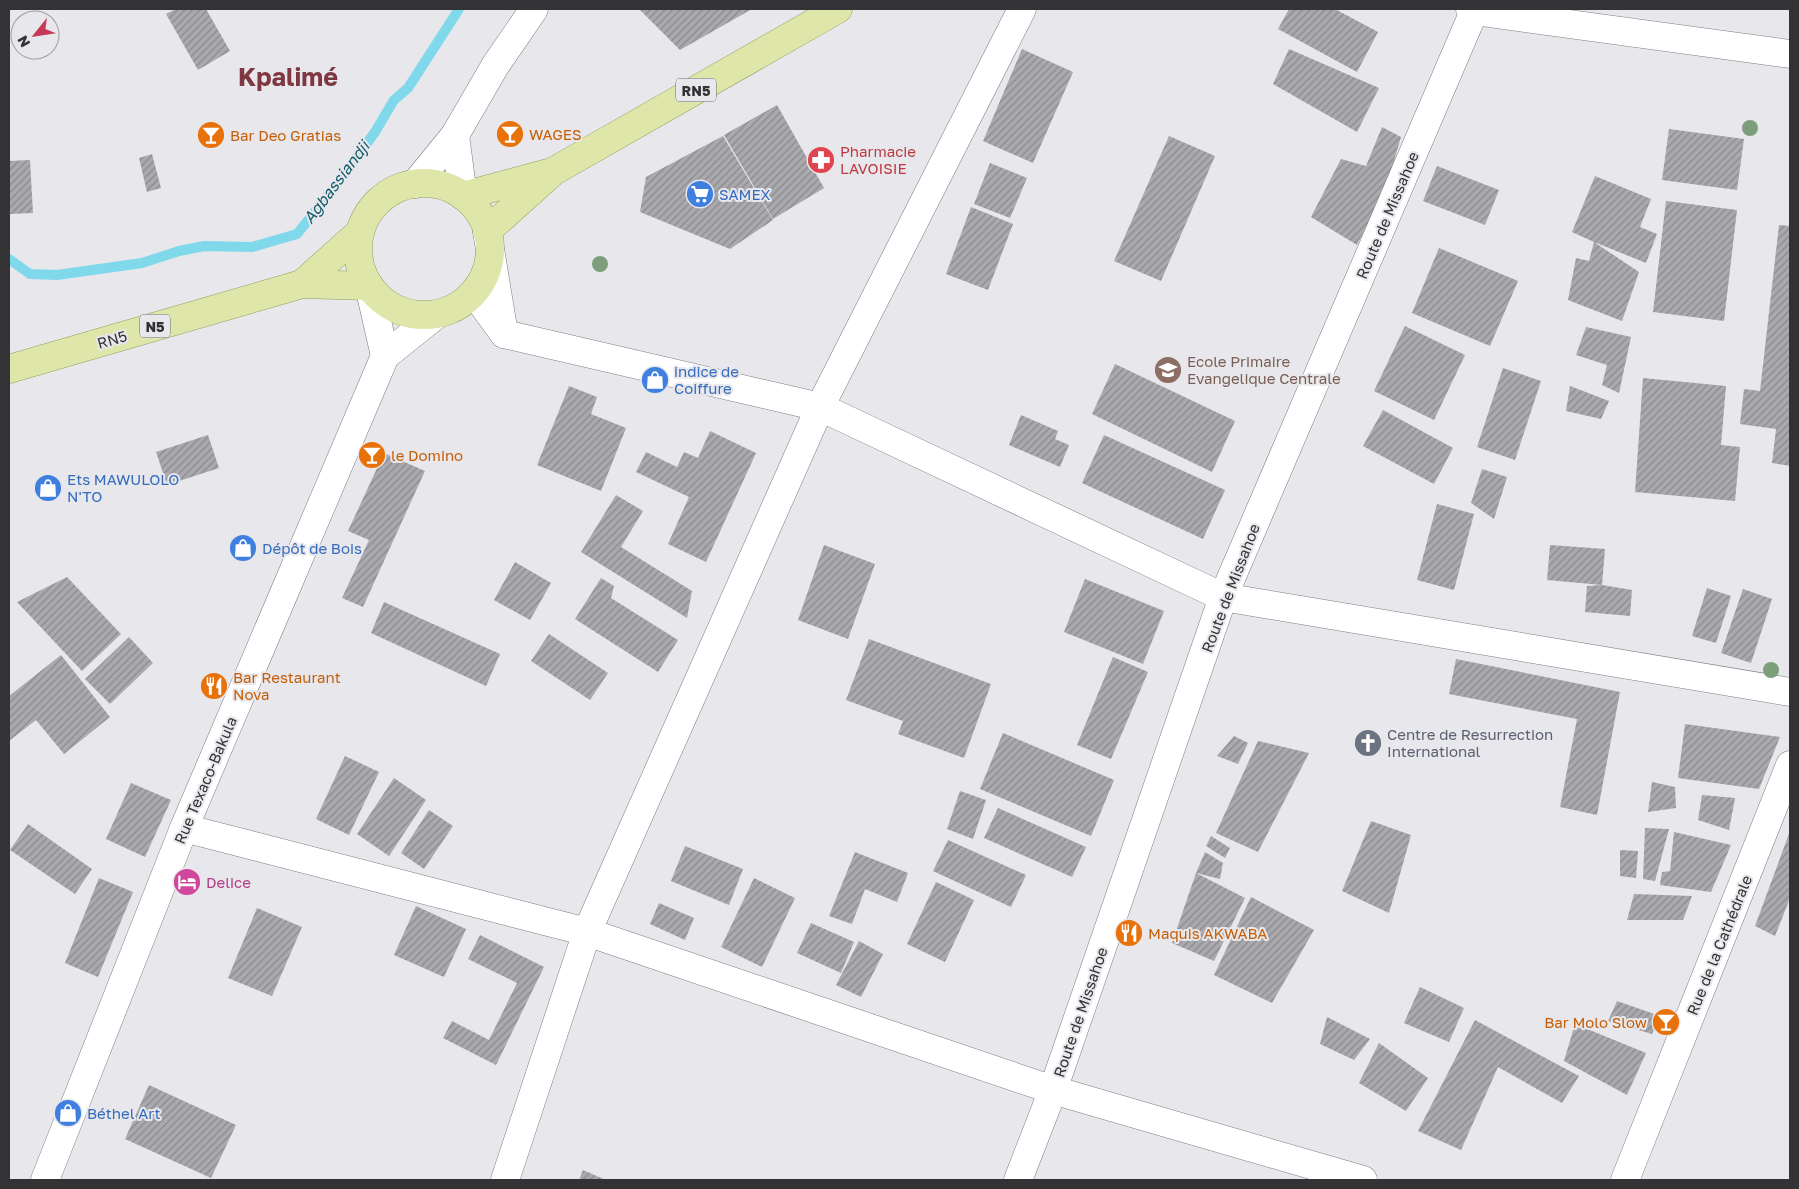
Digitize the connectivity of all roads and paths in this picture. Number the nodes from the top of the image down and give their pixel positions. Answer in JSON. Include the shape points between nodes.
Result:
{"nodes":[{"id":1,"x":534,"y":9,"type":"edge"},
{"id":2,"x":838,"y":9,"type":"edge"},
{"id":3,"x":1022,"y":9,"type":"edge"},
{"id":4,"x":1473,"y":10,"type":"edge"},
{"id":5,"x":1790,"y":54,"type":"edge"},
{"id":6,"x":455,"y":135,"type":"junction"},
{"id":7,"x":554,"y":171,"type":"junction"},
{"id":8,"x":415,"y":184,"type":"junction"},
{"id":9,"x":463,"y":196,"type":"junction"},
{"id":10,"x":487,"y":230,"type":"junction"},
{"id":11,"x":360,"y":232,"type":"junction"},
{"id":12,"x":302,"y":284,"type":"junction"},
{"id":13,"x":370,"y":286,"type":"junction"},
{"id":14,"x":474,"y":293,"type":"junction"},
{"id":15,"x":436,"y":315,"type":"junction"},
{"id":16,"x":504,"y":334,"type":"junction"},
{"id":17,"x":385,"y":356,"type":"junction"},
{"id":18,"x":9,"y":369,"type":"edge"},
{"id":19,"x":820,"y":407,"type":"junction"},
{"id":20,"x":1223,"y":597,"type":"junction"},
{"id":21,"x":1790,"y":692,"type":"edge"},
{"id":22,"x":1790,"y":765,"type":"edge"},
{"id":23,"x":184,"y":828,"type":"junction"},
{"id":24,"x":587,"y":932,"type":"junction"},
{"id":25,"x":1053,"y":1090,"type":"junction"},
{"id":26,"x":45,"y":1180,"type":"edge"},
{"id":27,"x":505,"y":1180,"type":"edge"},
{"id":28,"x":1018,"y":1180,"type":"edge"},
{"id":29,"x":1363,"y":1180,"type":"edge"},
{"id":30,"x":1625,"y":1180,"type":"edge"}],
"edges":[{"from":1,"to":6,"type":"street","via":[[495,66]]},
{"from":2,"to":7,"type":"main road","name":"RN5","number":"RN5"},
{"from":3,"to":19,"type":"street"},
{"from":4,"to":5,"type":"street"},
{"from":4,"to":20,"type":"street","name":"Route de Missahoe"},
{"from":6,"to":8,"type":"street"},
{"from":6,"to":9,"type":"street"},
{"from":7,"to":9,"type":"main road","name":"RN5","number":"RN5"},
{"from":7,"to":10,"type":"main road","name":"RN5","number":"RN5"},
{"from":8,"to":9,"type":"main road","name":"RN5","via":[[444,186]]},
{"from":8,"to":11,"type":"main road","name":"RN5","via":[[392,191],[378,201]]},
{"from":9,"to":10,"type":"main road","name":"RN5","via":[[478,211]]},
{"from":10,"to":14,"type":"main road","name":"RN5","via":[[490,252],[486,274]]},
{"from":10,"to":16,"type":"street"},
{"from":11,"to":12,"type":"main road","name":"RN5","number":"N5"},
{"from":11,"to":13,"type":"main road","name":"RN5","via":[[358,254],[363,276]]},
{"from":12,"to":13,"type":"main road","name":"RN5","number":"N5"},
{"from":12,"to":18,"type":"main road","name":"RN5","number":"N5"},
{"from":13,"to":15,"type":"main road","name":"RN5","via":[[375,295],[393,308],[414,315]]},
{"from":13,"to":17,"type":"street"},
{"from":14,"to":15,"type":"main road","name":"RN5","via":[[457,307]]},
{"from":14,"to":16,"type":"street"},
{"from":15,"to":17,"type":"street","name":"Rue Texaco-Bakula"},
{"from":16,"to":19,"type":"street"},
{"from":17,"to":23,"type":"street","name":"Rue Texaco-Bakula"},
{"from":19,"to":20,"type":"street"},
{"from":19,"to":24,"type":"street"},
{"from":20,"to":21,"type":"street"},
{"from":20,"to":25,"type":"street","name":"Route de Missahoe"},
{"from":22,"to":30,"type":"street","name":"Rue de la Cathédrale"},
{"from":23,"to":24,"type":"street"},
{"from":23,"to":26,"type":"street","name":"Rue Texaco-Bakula"},
{"from":24,"to":25,"type":"street"},
{"from":24,"to":27,"type":"street"},
{"from":25,"to":28,"type":"street","name":"Route de Missahoe"},
{"from":25,"to":29,"type":"street"}]}
